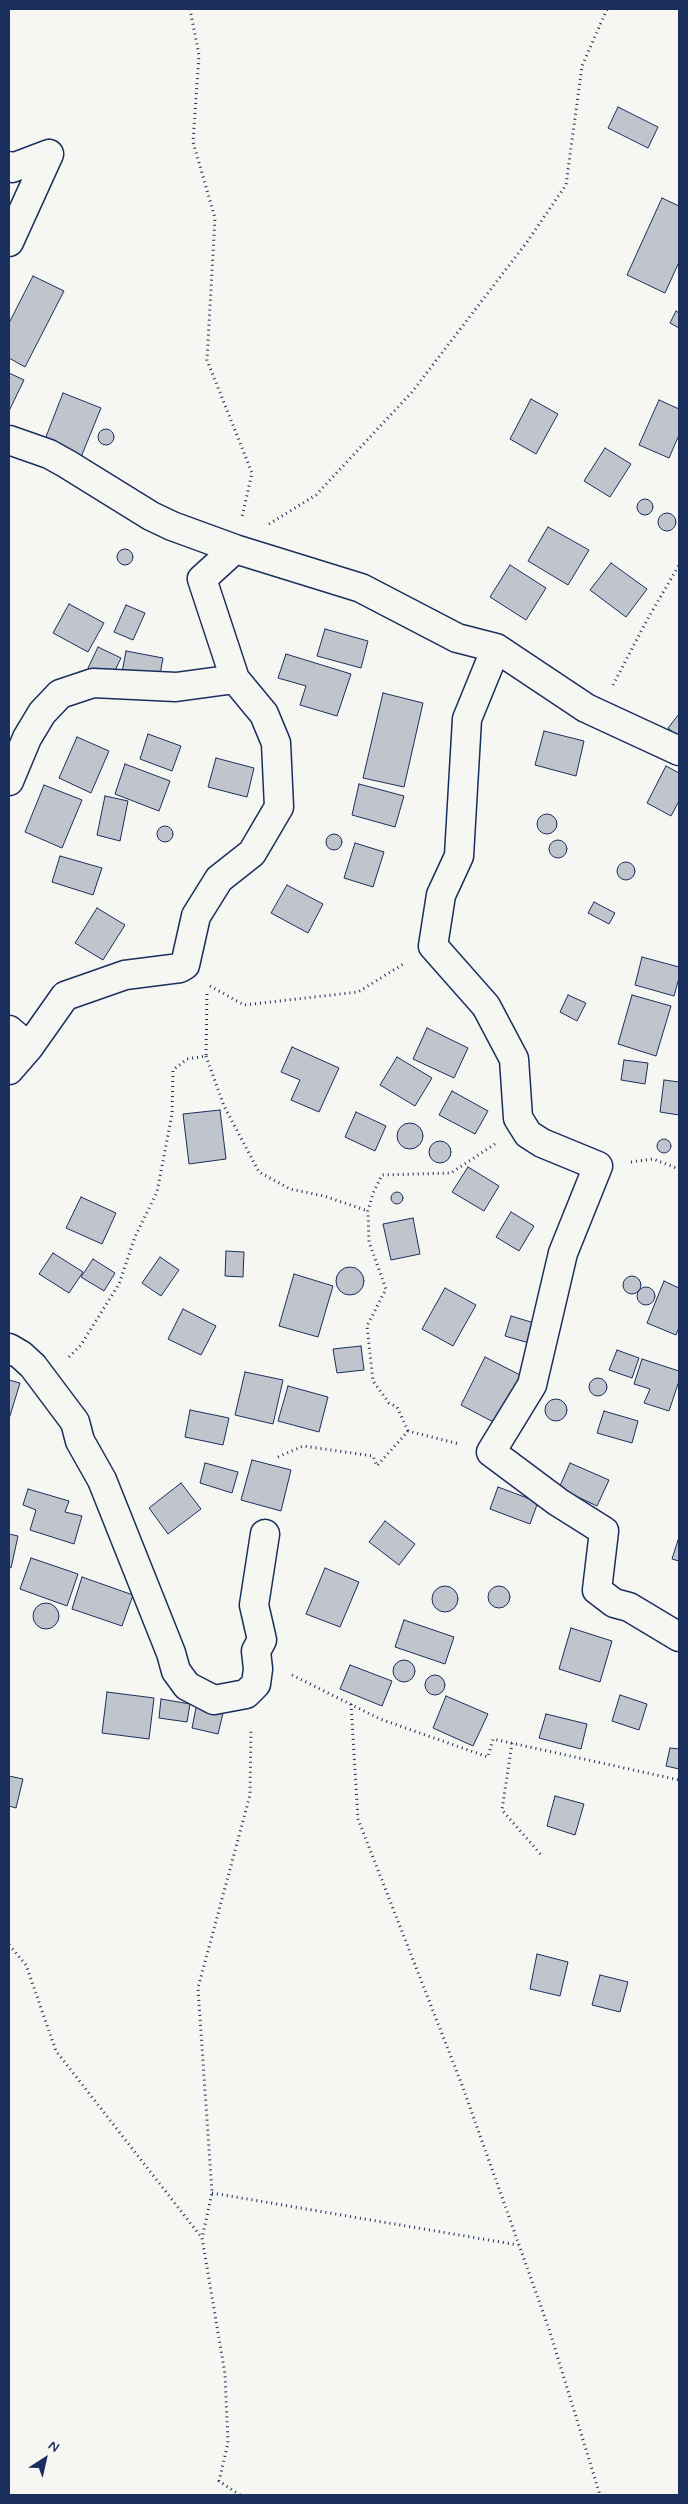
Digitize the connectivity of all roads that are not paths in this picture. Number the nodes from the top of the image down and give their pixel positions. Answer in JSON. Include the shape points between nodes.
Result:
{"nodes":[{"id":1,"x":9,"y":166,"type":"edge"},
{"id":2,"x":9,"y":242,"type":"edge"},
{"id":3,"x":9,"y":440,"type":"edge"},
{"id":4,"x":235,"y":549,"type":"junction"},
{"id":5,"x":496,"y":648,"type":"junction"},
{"id":6,"x":235,"y":678,"type":"junction"},
{"id":7,"x":679,"y":751,"type":"edge"},
{"id":8,"x":9,"y":781,"type":"edge"},
{"id":9,"x":19,"y":1039,"type":"edge"},
{"id":10,"x":9,"y":1070,"type":"edge"},
{"id":11,"x":9,"y":1348,"type":"edge"},
{"id":12,"x":265,"y":1534,"type":"dead end"},
{"id":13,"x":679,"y":1637,"type":"edge"}],
"edges":[{"from":1,"to":2,"type":"street","via":[[12,168],[49,154]]},
{"from":3,"to":4,"type":"street","via":[[61,460],[165,523]]},
{"from":4,"to":5,"type":"street","via":[[361,588],[457,638]]},
{"from":4,"to":6,"type":"street","via":[[202,578]]},
{"from":5,"to":7,"type":"street","via":[[598,714]]},
{"from":5,"to":13,"type":"street","via":[[467,719],[458,856],[442,895],[433,946],[486,1006],[514,1059],[518,1118],[528,1134],[598,1166],[563,1254],[532,1385],[491,1452],[558,1502],[604,1531],[597,1590],[614,1603],[628,1607]]},
{"from":6,"to":8,"type":"street","via":[[176,687],[93,683],[60,694],[42,713],[27,738]]},
{"from":6,"to":9,"type":"street","via":[[264,714],[276,742],[279,807],[252,853],[219,879],[196,916],[186,965],[125,975],[65,996]]},
{"from":9,"to":10,"type":"street"},
{"from":11,"to":12,"type":"street","via":[[28,1361],[75,1422],[80,1441],[102,1480],[180,1678],[187,1686],[214,1700],[252,1690],[258,1669],[256,1651],[262,1640],[254,1605]]}]}
